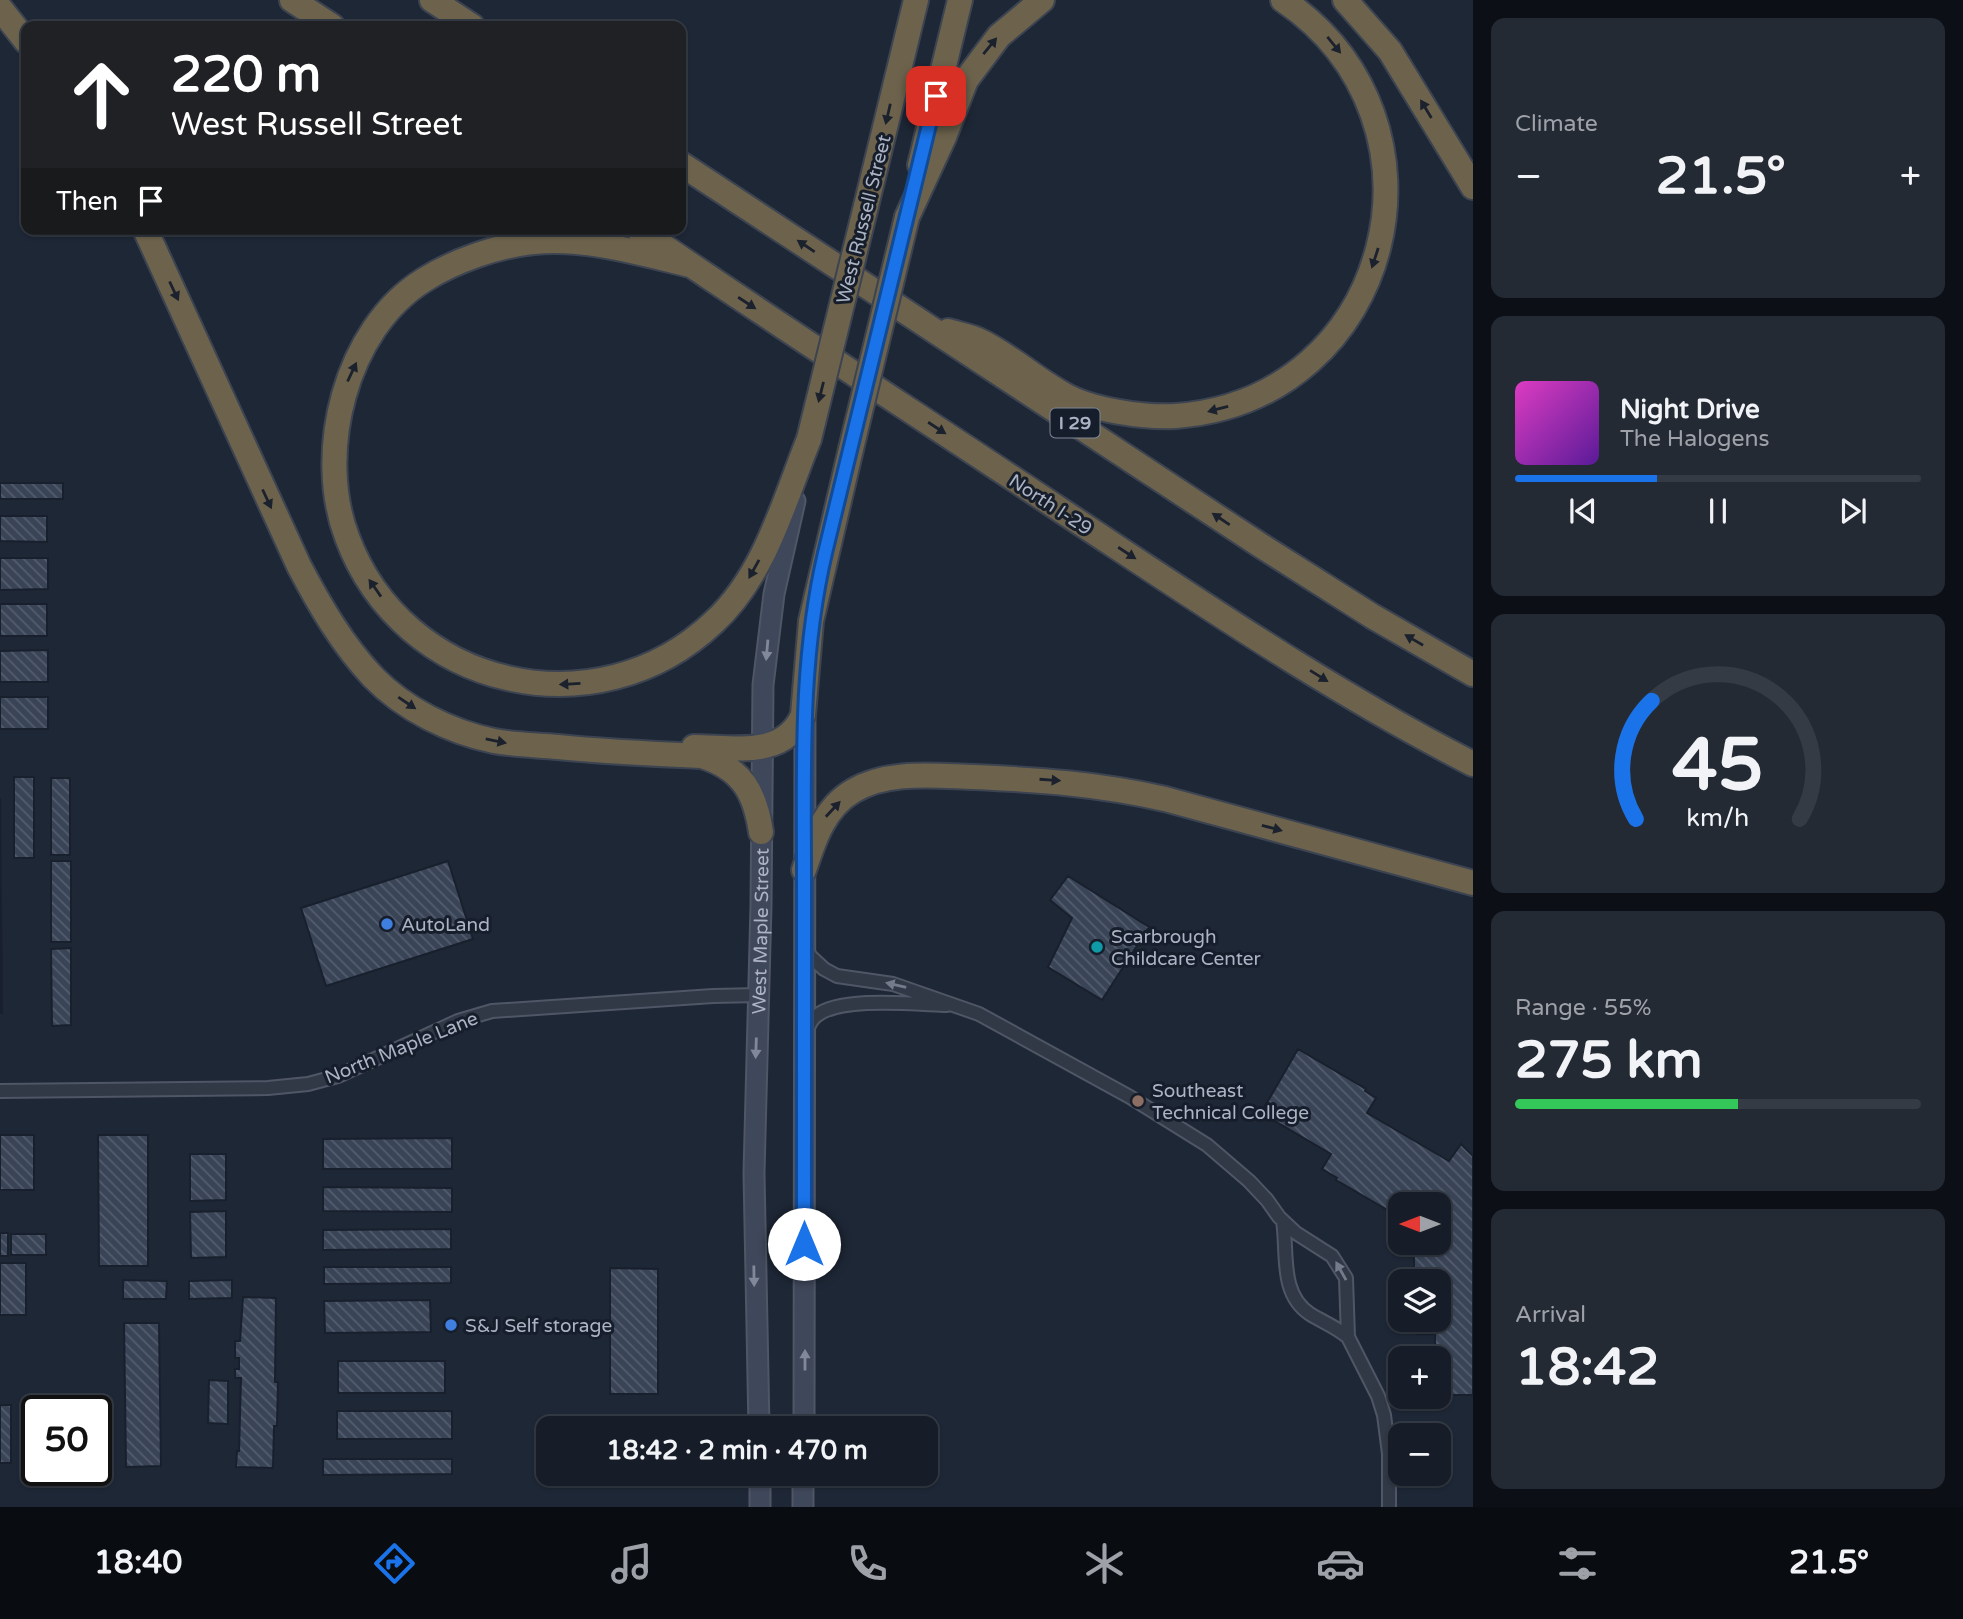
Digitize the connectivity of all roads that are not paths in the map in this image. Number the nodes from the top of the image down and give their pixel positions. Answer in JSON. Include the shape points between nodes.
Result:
{"nodes":[{"id":1,"x":292,"y":0,"type":"edge"},
{"id":2,"x":432,"y":0,"type":"edge"},
{"id":3,"x":916,"y":0,"type":"edge"},
{"id":4,"x":960,"y":0,"type":"edge"},
{"id":5,"x":1042,"y":0,"type":"edge"},
{"id":6,"x":1283,"y":0,"type":"edge"},
{"id":7,"x":1345,"y":0,"type":"edge"},
{"id":8,"x":0,"y":8,"type":"edge"},
{"id":9,"x":324,"y":21,"type":"edge"},
{"id":10,"x":464,"y":21,"type":"edge"},
{"id":11,"x":21,"y":35,"type":"edge"},
{"id":12,"x":686,"y":167,"type":"edge"},
{"id":13,"x":1473,"y":187,"type":"edge"},
{"id":14,"x":907,"y":217,"type":"junction"},
{"id":15,"x":148,"y":235,"type":"edge"},
{"id":16,"x":647,"y":235,"type":"edge"},
{"id":17,"x":691,"y":265,"type":"junction"},
{"id":18,"x":920,"y":323,"type":"junction"},
{"id":19,"x":809,"y":439,"type":"junction"},
{"id":20,"x":1473,"y":674,"type":"edge"},
{"id":21,"x":805,"y":690,"type":"junction"},
{"id":22,"x":554,"y":747,"type":"junction"},
{"id":23,"x":762,"y":747,"type":"junction"},
{"id":24,"x":1473,"y":764,"type":"edge"},
{"id":25,"x":761,"y":832,"type":"junction"},
{"id":26,"x":804,"y":870,"type":"junction"},
{"id":27,"x":1473,"y":883,"type":"edge"},
{"id":28,"x":803,"y":943,"type":"junction"},
{"id":29,"x":759,"y":995,"type":"junction"},
{"id":30,"x":961,"y":1006,"type":"junction"},
{"id":31,"x":803,"y":1036,"type":"junction"},
{"id":32,"x":0,"y":1091,"type":"edge"},
{"id":33,"x":1283,"y":1221,"type":"junction"},
{"id":34,"x":1348,"y":1337,"type":"junction"},
{"id":35,"x":759,"y":1416,"type":"edge"},
{"id":36,"x":804,"y":1416,"type":"edge"},
{"id":37,"x":760,"y":1486,"type":"edge"},
{"id":38,"x":803,"y":1486,"type":"edge"},
{"id":39,"x":760,"y":1507,"type":"edge"},
{"id":40,"x":803,"y":1507,"type":"edge"},
{"id":41,"x":1389,"y":1507,"type":"edge"}],
"edges":[{"from":1,"to":9,"type":"highway"},
{"from":2,"to":10,"type":"highway"},
{"from":3,"to":19,"type":"highway","name":"West Russell Street","one_way":true,"bridge":true},
{"from":4,"to":14,"type":"highway"},
{"from":14,"to":5,"type":"highway","one_way":true,"via":[[966,80],[999,36]]},
{"from":6,"to":18,"type":"highway","one_way":true,"via":[[1325,34],[1360,83],[1373,111],[1385,166],[1384,222],[1366,284],[1335,335],[1311,359],[1284,380],[1234,405],[1195,414],[1144,415],[1065,396],[978,340]]},
{"from":13,"to":7,"type":"highway","one_way":true,"via":[[1390,51]]},
{"from":8,"to":11,"type":"highway"},
{"from":18,"to":12,"type":"highway","number":"I 29","one_way":true},
{"from":14,"to":21,"type":"highway","bridge":true,"via":[[816,595]]},
{"from":15,"to":22,"type":"highway","one_way":true,"via":[[299,566],[344,643],[382,685],[442,724],[495,741]]},
{"from":16,"to":17,"type":"highway","name":"North I-29"},
{"from":19,"to":17,"type":"highway","name":"West Russell Street","one_way":true,"via":[[766,548],[736,598],[695,640],[644,669],[567,685],[497,676],[442,652],[395,614],[375,590],[346,537],[333,478],[334,450],[352,370],[391,309],[424,280],[512,245],[578,242]]},
{"from":17,"to":24,"type":"highway","name":"North I-29","one_way":true,"via":[[1296,663]]},
{"from":20,"to":18,"type":"highway","number":"I 29","one_way":true,"via":[[1294,567]]},
{"from":19,"to":23,"type":"main road","name":"West Maple Street","one_way":true,"via":[[774,594],[763,685]]},
{"from":21,"to":23,"type":"highway","via":[[799,725],[779,744]]},
{"from":21,"to":26,"type":"main road"},
{"from":22,"to":23,"type":"highway"},
{"from":22,"to":25,"type":"highway","via":[[702,756],[718,761],[750,792]]},
{"from":23,"to":25,"type":"main road","name":"West Maple Street"},
{"from":25,"to":29,"type":"main road","name":"West Maple Street"},
{"from":26,"to":27,"type":"highway","one_way":true,"via":[[824,818],[852,791],[871,783],[927,776],[1049,780],[1126,790]]},
{"from":26,"to":28,"type":"main road"},
{"from":30,"to":28,"type":"street","one_way":true,"via":[[893,984],[837,976],[811,957]]},
{"from":28,"to":31,"type":"main road"},
{"from":29,"to":32,"type":"street","name":"North Maple Lane","via":[[492,1011],[446,1026],[338,1076],[308,1084]]},
{"from":29,"to":35,"type":"main road","name":"West Maple Street","one_way":true,"via":[[754,1160]]},
{"from":30,"to":31,"type":"street","via":[[840,1006],[815,1017]]},
{"from":30,"to":33,"type":"street","via":[[1207,1144],[1249,1181]]},
{"from":36,"to":31,"type":"main road","one_way":true},
{"from":33,"to":34,"type":"street","via":[[1286,1272],[1293,1295],[1308,1313]]},
{"from":34,"to":33,"type":"street","one_way":true,"via":[[1346,1278],[1332,1256]]},
{"from":34,"to":41,"type":"street","via":[[1384,1415]]},
{"from":37,"to":39,"type":"main road"},
{"from":38,"to":40,"type":"main road"}]}
